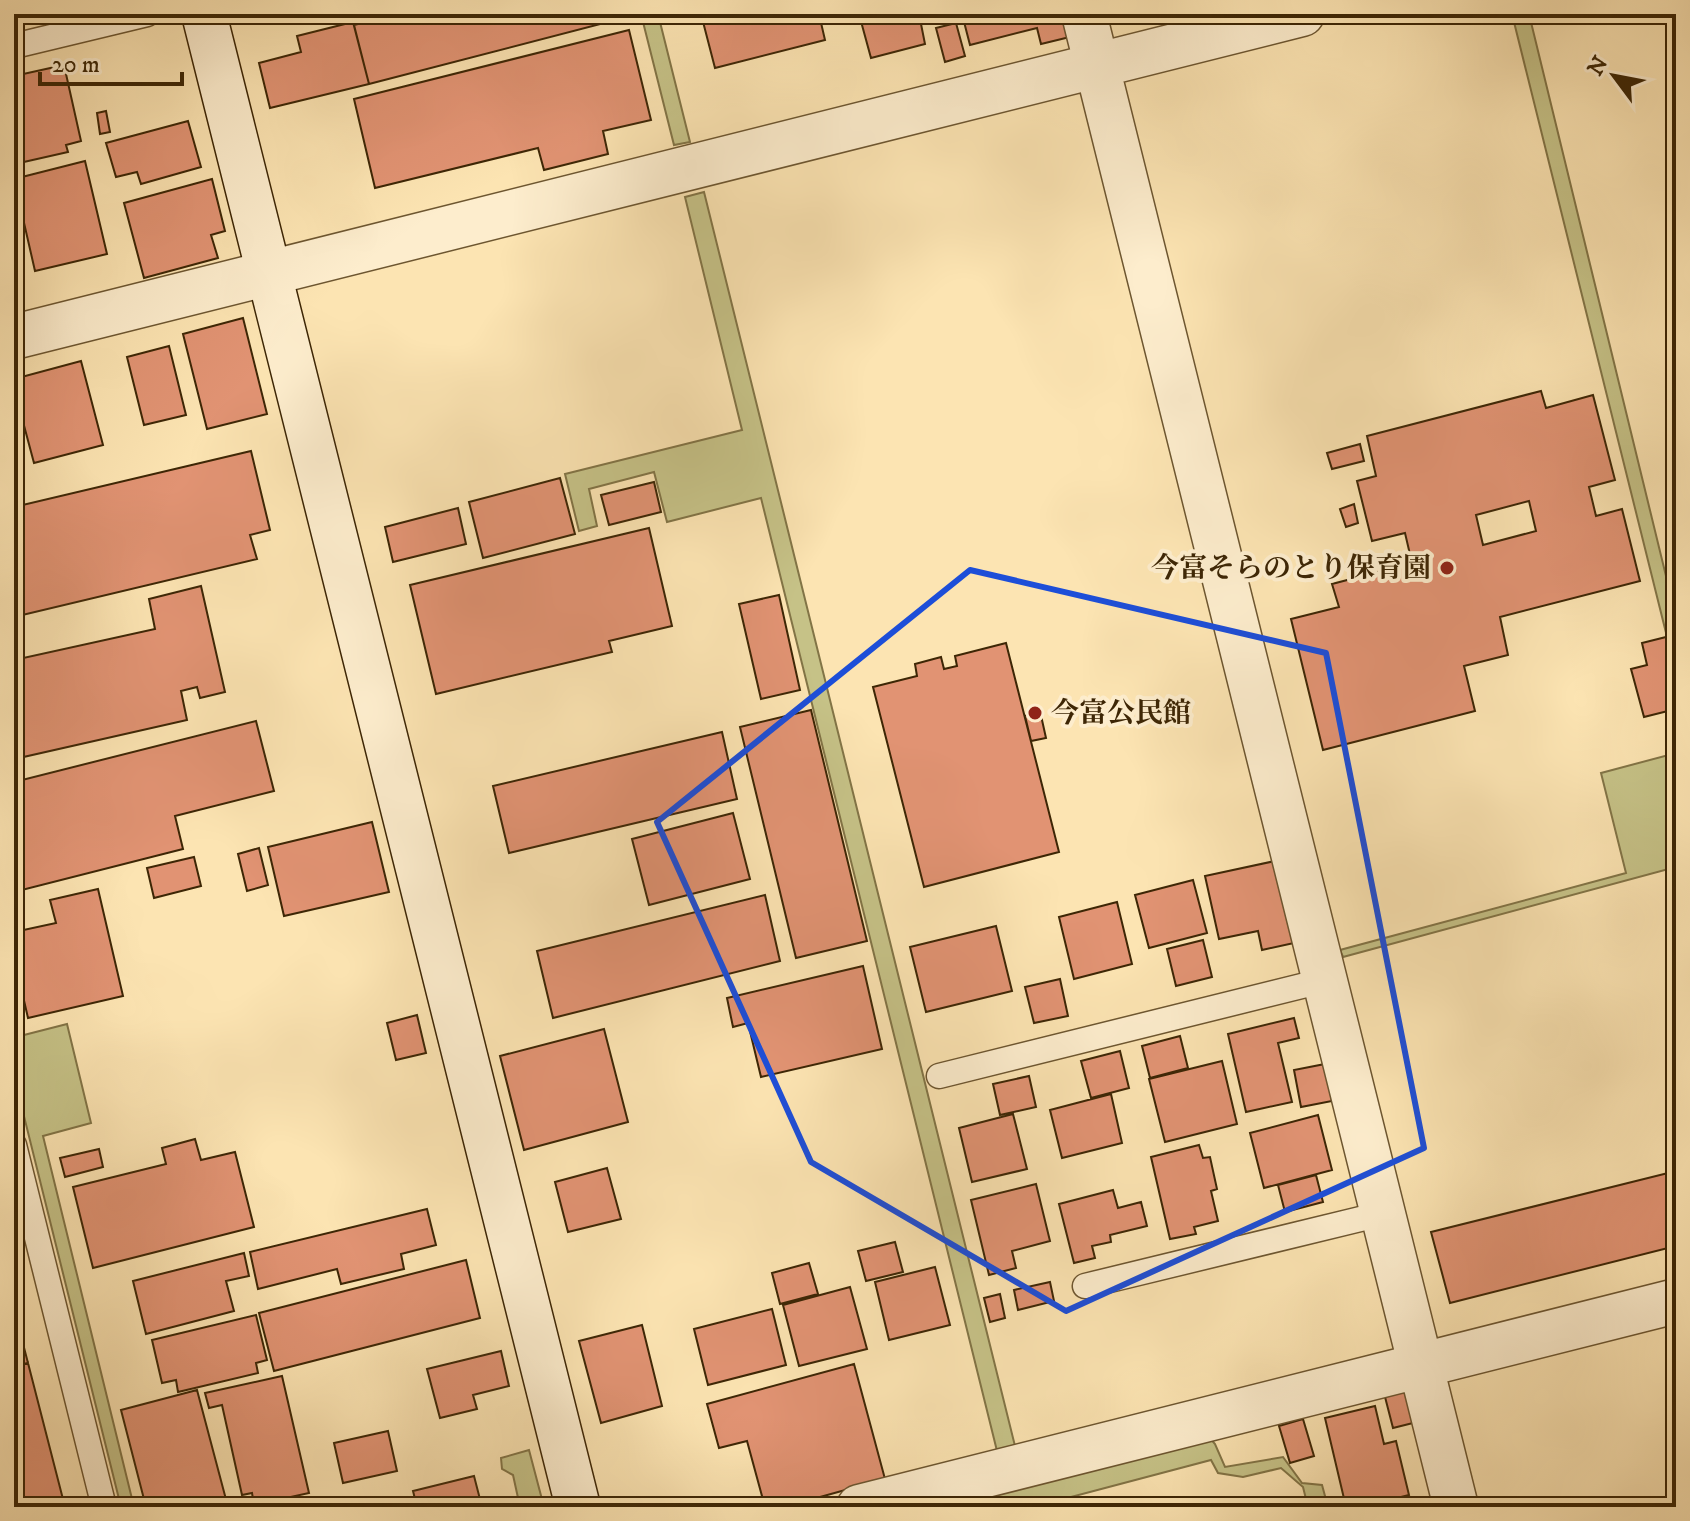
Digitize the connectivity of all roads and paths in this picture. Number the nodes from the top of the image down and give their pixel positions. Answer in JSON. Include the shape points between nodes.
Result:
{"nodes":[{"id":1,"x":147,"y":14,"type":"edge"},
{"id":2,"x":204,"y":14,"type":"edge"},
{"id":3,"x":1084,"y":14,"type":"edge"},
{"id":4,"x":1302,"y":14,"type":"edge"},
{"id":5,"x":14,"y":46,"type":"edge"},
{"id":6,"x":1097,"y":65,"type":"junction"},
{"id":7,"x":270,"y":275,"type":"junction"},
{"id":8,"x":14,"y":337,"type":"edge"},
{"id":9,"x":1326,"y":980,"type":"junction"},
{"id":10,"x":939,"y":1076,"type":"dead end"},
{"id":11,"x":14,"y":1145,"type":"edge"},
{"id":12,"x":1381,"y":1214,"type":"junction"},
{"id":13,"x":1085,"y":1286,"type":"dead end"},
{"id":14,"x":1676,"y":1301,"type":"edge"},
{"id":15,"x":1420,"y":1366,"type":"junction"},
{"id":16,"x":104,"y":1507,"type":"edge"},
{"id":17,"x":578,"y":1507,"type":"edge"},
{"id":18,"x":859,"y":1507,"type":"edge"},
{"id":19,"x":1456,"y":1507,"type":"edge"}],
"edges":[{"from":1,"to":5,"type":"lane"},
{"from":2,"to":7,"type":"street"},
{"from":3,"to":6,"type":"street"},
{"from":4,"to":6,"type":"street"},
{"from":6,"to":7,"type":"street"},
{"from":6,"to":9,"type":"street"},
{"from":7,"to":8,"type":"street"},
{"from":7,"to":17,"type":"street"},
{"from":9,"to":10,"type":"lane"},
{"from":9,"to":12,"type":"street"},
{"from":11,"to":16,"type":"lane"},
{"from":12,"to":13,"type":"lane"},
{"from":12,"to":15,"type":"street"},
{"from":14,"to":15,"type":"street"},
{"from":15,"to":18,"type":"street"},
{"from":15,"to":19,"type":"street"}]}
